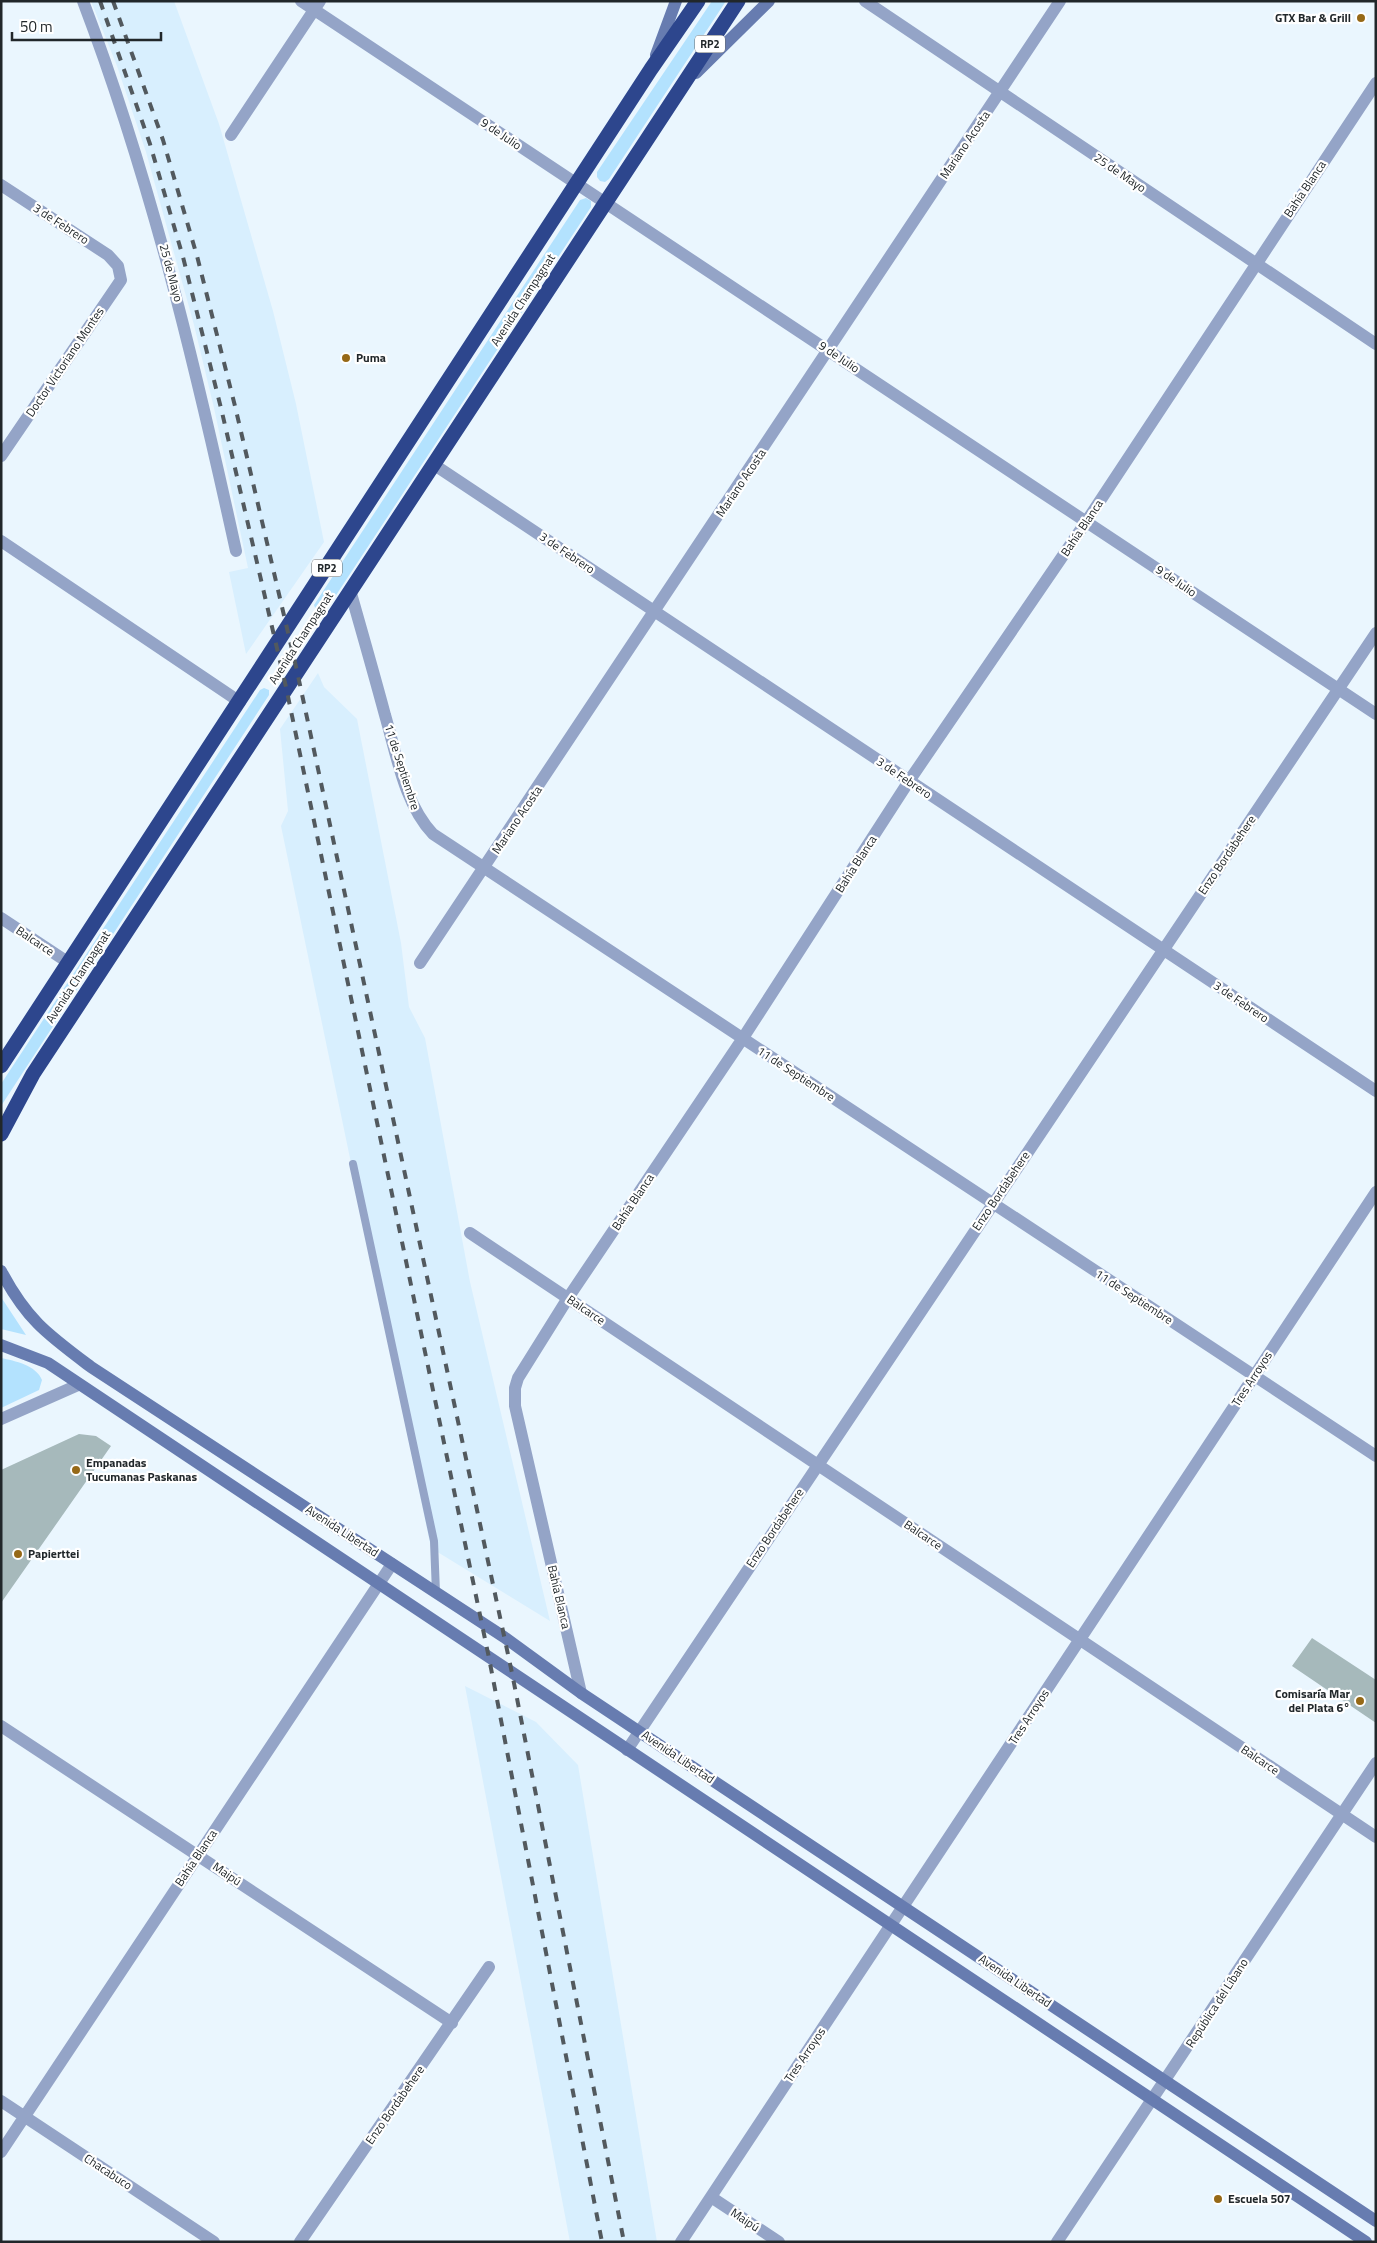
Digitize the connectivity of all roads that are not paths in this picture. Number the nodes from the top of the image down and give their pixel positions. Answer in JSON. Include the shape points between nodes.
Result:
{"nodes":[{"id":1,"x":83,"y":1,"type":"edge"},
{"id":2,"x":301,"y":1,"type":"edge"},
{"id":3,"x":676,"y":1,"type":"edge"},
{"id":4,"x":698,"y":1,"type":"edge"},
{"id":5,"x":738,"y":1,"type":"edge"},
{"id":6,"x":769,"y":1,"type":"edge"},
{"id":7,"x":865,"y":1,"type":"edge"},
{"id":8,"x":1060,"y":1,"type":"edge"},
{"id":9,"x":317,"y":5,"type":"edge"},
{"id":10,"x":651,"y":69,"type":"junction"},
{"id":11,"x":1376,"y":82,"type":"edge"},
{"id":12,"x":681,"y":87,"type":"junction"},
{"id":13,"x":1000,"y":93,"type":"junction"},
{"id":14,"x":231,"y":135,"type":"dead end"},
{"id":15,"x":578,"y":184,"type":"junction"},
{"id":16,"x":1,"y":185,"type":"edge"},
{"id":17,"x":605,"y":202,"type":"junction"},
{"id":18,"x":1255,"y":264,"type":"junction"},
{"id":19,"x":118,"y":266,"type":"joint"},
{"id":20,"x":1376,"y":344,"type":"edge"},
{"id":21,"x":828,"y":351,"type":"junction"},
{"id":22,"x":1,"y":456,"type":"edge"},
{"id":23,"x":433,"y":464,"type":"junction"},
{"id":24,"x":1086,"y":522,"type":"junction"},
{"id":25,"x":1,"y":541,"type":"edge"},
{"id":26,"x":236,"y":551,"type":"dead end"},
{"id":27,"x":350,"y":590,"type":"junction"},
{"id":28,"x":655,"y":612,"type":"junction"},
{"id":29,"x":1376,"y":633,"type":"edge"},
{"id":30,"x":1338,"y":689,"type":"junction"},
{"id":31,"x":240,"y":702,"type":"junction"},
{"id":32,"x":1376,"y":714,"type":"edge"},
{"id":33,"x":909,"y":781,"type":"junction"},
{"id":34,"x":484,"y":869,"type":"junction"},
{"id":35,"x":1,"y":918,"type":"edge"},
{"id":36,"x":1163,"y":950,"type":"junction"},
{"id":37,"x":69,"y":963,"type":"junction"},
{"id":38,"x":420,"y":963,"type":"dead end"},
{"id":39,"x":743,"y":1038,"type":"junction"},
{"id":40,"x":1,"y":1066,"type":"edge"},
{"id":41,"x":1376,"y":1091,"type":"edge"},
{"id":42,"x":1,"y":1134,"type":"edge"},
{"id":43,"x":353,"y":1164,"type":"dead end"},
{"id":44,"x":1376,"y":1192,"type":"edge"},
{"id":45,"x":993,"y":1204,"type":"junction"},
{"id":46,"x":470,"y":1233,"type":"dead end"},
{"id":47,"x":1,"y":1271,"type":"edge"},
{"id":48,"x":568,"y":1298,"type":"junction"},
{"id":49,"x":1,"y":1345,"type":"edge"},
{"id":50,"x":1254,"y":1376,"type":"junction"},
{"id":51,"x":78,"y":1385,"type":"junction"},
{"id":52,"x":1,"y":1419,"type":"edge"},
{"id":53,"x":1376,"y":1456,"type":"edge"},
{"id":54,"x":818,"y":1465,"type":"junction"},
{"id":55,"x":392,"y":1564,"type":"junction"},
{"id":56,"x":380,"y":1583,"type":"junction"},
{"id":57,"x":436,"y":1593,"type":"junction"},
{"id":58,"x":1080,"y":1640,"type":"junction"},
{"id":59,"x":581,"y":1693,"type":"junction"},
{"id":60,"x":1,"y":1726,"type":"edge"},
{"id":61,"x":639,"y":1731,"type":"junction"},
{"id":62,"x":627,"y":1750,"type":"junction"},
{"id":63,"x":1376,"y":1763,"type":"edge"},
{"id":64,"x":1342,"y":1814,"type":"junction"},
{"id":65,"x":1376,"y":1837,"type":"edge"},
{"id":66,"x":198,"y":1854,"type":"junction"},
{"id":67,"x":903,"y":1907,"type":"junction"},
{"id":68,"x":891,"y":1926,"type":"junction"},
{"id":69,"x":489,"y":1967,"type":"dead end"},
{"id":70,"x":452,"y":2023,"type":"junction"},
{"id":71,"x":1165,"y":2081,"type":"junction"},
{"id":72,"x":1153,"y":2100,"type":"junction"},
{"id":73,"x":1,"y":2101,"type":"edge"},
{"id":74,"x":25,"y":2117,"type":"junction"},
{"id":75,"x":1,"y":2152,"type":"edge"},
{"id":76,"x":711,"y":2197,"type":"junction"},
{"id":77,"x":1376,"y":2221,"type":"edge"},
{"id":78,"x":214,"y":2242,"type":"edge"},
{"id":79,"x":300,"y":2242,"type":"edge"},
{"id":80,"x":681,"y":2242,"type":"edge"},
{"id":81,"x":779,"y":2242,"type":"edge"},
{"id":82,"x":1057,"y":2242,"type":"edge"},
{"id":83,"x":1366,"y":2242,"type":"edge"}],
"edges":[{"from":1,"to":26,"type":"street","name":"25 de Mayo","via":[[134,146],[166,254],[200,386]]},
{"from":2,"to":9,"type":"street","name":"9 de Julio"},
{"from":3,"to":10,"type":"main road","name":"Avenida Champagnat"},
{"from":4,"to":10,"type":"highway","name":"Avenida Champagnat","number":"RP2"},
{"from":5,"to":12,"type":"highway","name":"Avenida Champagnat","number":"RP2"},
{"from":6,"to":12,"type":"main road","name":"Avenida Champagnat"},
{"from":7,"to":13,"type":"street","name":"25 de Mayo"},
{"from":8,"to":13,"type":"street","name":"Mariano Acosta"},
{"from":9,"to":14,"type":"street"},
{"from":9,"to":15,"type":"street","name":"9 de Julio"},
{"from":10,"to":15,"type":"highway","name":"Avenida Champagnat","number":"RP2"},
{"from":11,"to":18,"type":"street","name":"Bahía Blanca"},
{"from":12,"to":17,"type":"highway","name":"Avenida Champagnat","number":"RP2"},
{"from":13,"to":18,"type":"street","name":"25 de Mayo"},
{"from":13,"to":21,"type":"street","name":"Mariano Acosta"},
{"from":15,"to":17,"type":"street","name":"9 de Julio"},
{"from":15,"to":31,"type":"highway","name":"Avenida Champagnat","number":"RP2"},
{"from":16,"to":19,"type":"street","name":"3 de Febrero","via":[[108,255]]},
{"from":17,"to":21,"type":"street","name":"9 de Julio"},
{"from":17,"to":23,"type":"highway","name":"Avenida Champagnat","number":"RP2"},
{"from":18,"to":20,"type":"street","name":"25 de Mayo"},
{"from":18,"to":24,"type":"street","name":"Bahía Blanca"},
{"from":19,"to":22,"type":"street","name":"Doctor Victoriano Montes","via":[[121,280]]},
{"from":21,"to":24,"type":"street","name":"9 de Julio"},
{"from":21,"to":28,"type":"street","name":"Mariano Acosta"},
{"from":23,"to":27,"type":"highway","name":"Avenida Champagnat","number":"RP2"},
{"from":23,"to":28,"type":"street","name":"3 de Febrero"},
{"from":24,"to":30,"type":"street","name":"9 de Julio"},
{"from":24,"to":33,"type":"street","name":"Bahía Blanca"},
{"from":25,"to":31,"type":"street"},
{"from":27,"to":34,"type":"street","name":"11 de Septiembre","via":[[414,807],[433,834]]},
{"from":27,"to":42,"type":"highway","name":"Avenida Champagnat","number":"RP2","via":[[33,1074]]},
{"from":28,"to":33,"type":"street","name":"3 de Febrero"},
{"from":28,"to":34,"type":"street","name":"Mariano Acosta"},
{"from":29,"to":30,"type":"street","name":"Enzo Bordabehere"},
{"from":30,"to":32,"type":"street","name":"9 de Julio"},
{"from":30,"to":36,"type":"street","name":"Enzo Bordabehere"},
{"from":31,"to":37,"type":"highway","name":"Avenida Champagnat","number":"RP2"},
{"from":33,"to":36,"type":"street","name":"3 de Febrero"},
{"from":33,"to":39,"type":"street","name":"Bahía Blanca"},
{"from":34,"to":38,"type":"street","name":"Mariano Acosta"},
{"from":34,"to":39,"type":"street","name":"11 de Septiembre"},
{"from":35,"to":37,"type":"street","name":"Balcarce"},
{"from":36,"to":41,"type":"street","name":"3 de Febrero"},
{"from":36,"to":45,"type":"street","name":"Enzo Bordabehere"},
{"from":37,"to":40,"type":"highway","name":"Avenida Champagnat","number":"RP2"},
{"from":39,"to":45,"type":"street","name":"11 de Septiembre"},
{"from":39,"to":48,"type":"street","name":"Bahía Blanca"},
{"from":43,"to":57,"type":"lane","via":[[434,1541]]},
{"from":44,"to":50,"type":"street","name":"Tres Arroyos"},
{"from":45,"to":50,"type":"street","name":"11 de Septiembre"},
{"from":45,"to":54,"type":"street","name":"Enzo Bordabehere"},
{"from":46,"to":48,"type":"street","name":"Balcarce"},
{"from":47,"to":55,"type":"main road","name":"Avenida Libertad","via":[[19,1302],[48,1335],[91,1367]]},
{"from":48,"to":54,"type":"street","name":"Balcarce"},
{"from":48,"to":59,"type":"street","name":"Bahía Blanca","via":[[518,1378],[514,1397]]},
{"from":49,"to":51,"type":"main road","name":"Avenida Libertad","via":[[48,1363]]},
{"from":50,"to":53,"type":"street","name":"11 de Septiembre"},
{"from":50,"to":58,"type":"street","name":"Tres Arroyos"},
{"from":51,"to":52,"type":"street"},
{"from":51,"to":56,"type":"main road","name":"Avenida Libertad"},
{"from":54,"to":58,"type":"street","name":"Balcarce"},
{"from":54,"to":61,"type":"street","name":"Enzo Bordabehere"},
{"from":55,"to":56,"type":"street","name":"Bahía Blanca"},
{"from":55,"to":57,"type":"main road","name":"Avenida Libertad"},
{"from":56,"to":62,"type":"main road","name":"Avenida Libertad"},
{"from":56,"to":66,"type":"street","name":"Bahía Blanca"},
{"from":57,"to":59,"type":"main road","name":"Avenida Libertad"},
{"from":58,"to":64,"type":"street","name":"Balcarce"},
{"from":58,"to":67,"type":"street","name":"Tres Arroyos"},
{"from":59,"to":61,"type":"main road","name":"Avenida Libertad"},
{"from":60,"to":66,"type":"street","name":"Maipú"},
{"from":61,"to":62,"type":"street","name":"Enzo Bordabehere"},
{"from":61,"to":67,"type":"main road","name":"Avenida Libertad"},
{"from":62,"to":68,"type":"main road","name":"Avenida Libertad"},
{"from":63,"to":64,"type":"street","name":"República del Líbano"},
{"from":64,"to":65,"type":"street","name":"Balcarce"},
{"from":64,"to":71,"type":"street","name":"República del Líbano"},
{"from":66,"to":70,"type":"street","name":"Maipú"},
{"from":66,"to":74,"type":"street","name":"Bahía Blanca"},
{"from":67,"to":68,"type":"street","name":"Tres Arroyos"},
{"from":67,"to":71,"type":"main road","name":"Avenida Libertad"},
{"from":68,"to":72,"type":"main road","name":"Avenida Libertad"},
{"from":68,"to":76,"type":"street","name":"Tres Arroyos"},
{"from":69,"to":70,"type":"street","name":"Enzo Bordabehere"},
{"from":70,"to":79,"type":"street","name":"Enzo Bordabehere"},
{"from":71,"to":72,"type":"street","name":"República del Líbano"},
{"from":71,"to":77,"type":"main road","name":"Avenida Libertad"},
{"from":72,"to":82,"type":"street","name":"República del Líbano"},
{"from":72,"to":83,"type":"main road","name":"Avenida Libertad"},
{"from":73,"to":74,"type":"street","name":"Chacabuco"},
{"from":74,"to":75,"type":"street","name":"Bahía Blanca"},
{"from":74,"to":78,"type":"street","name":"Chacabuco"},
{"from":76,"to":80,"type":"street","name":"Tres Arroyos"},
{"from":76,"to":81,"type":"street","name":"Maipú"}]}
